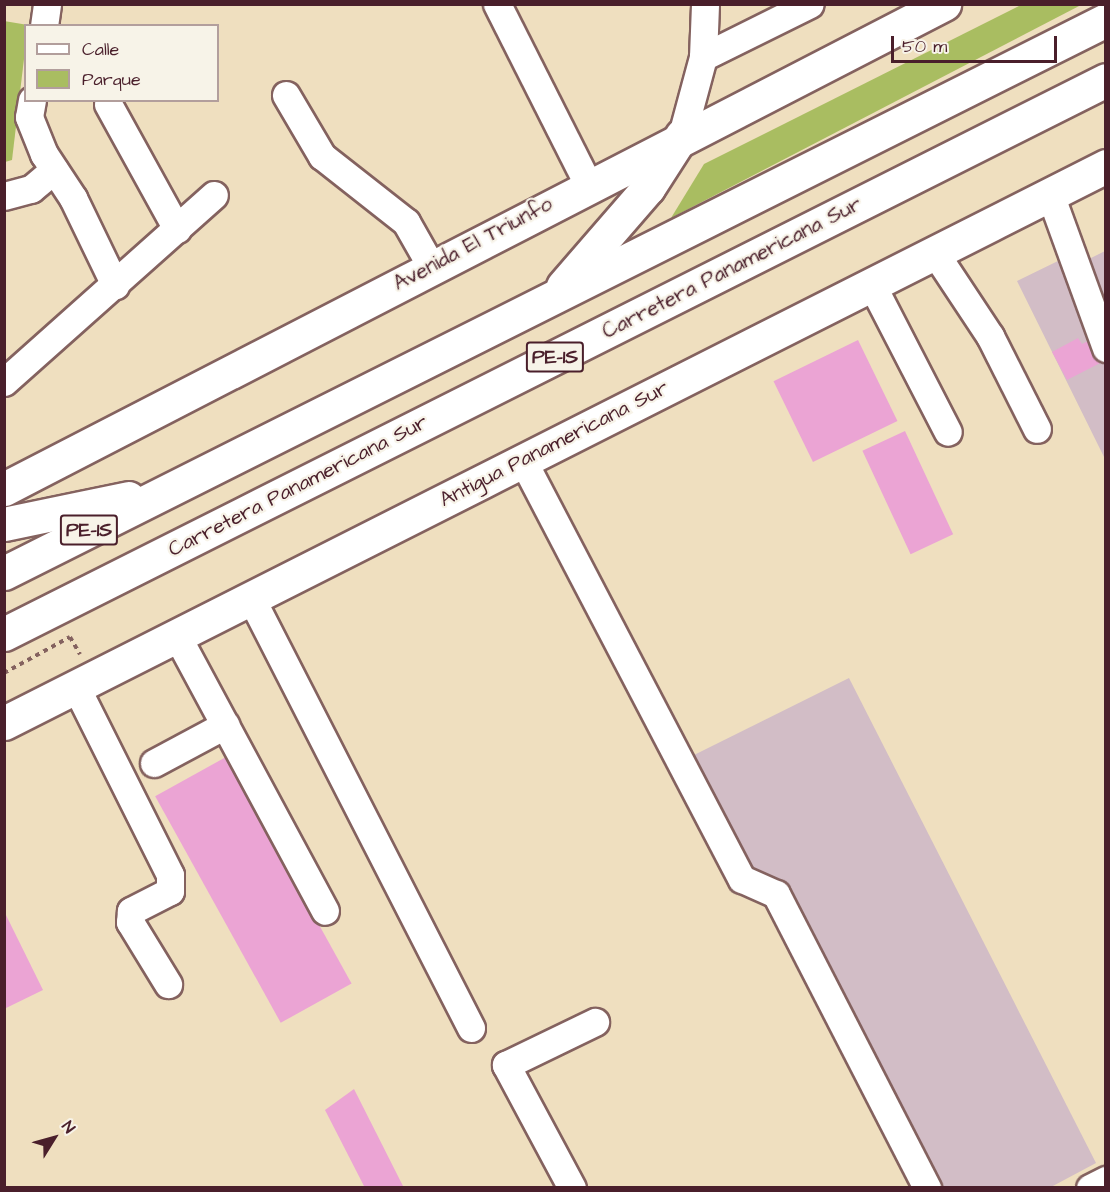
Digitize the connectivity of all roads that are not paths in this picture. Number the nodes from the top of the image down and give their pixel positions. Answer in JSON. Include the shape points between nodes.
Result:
{"nodes":[{"id":1,"x":497,"y":4,"type":"edge"},
{"id":2,"x":705,"y":4,"type":"edge"},
{"id":3,"x":810,"y":4,"type":"edge"},
{"id":4,"x":944,"y":4,"type":"edge"},
{"id":5,"x":1106,"y":20,"type":"edge"},
{"id":6,"x":703,"y":57,"type":"junction"},
{"id":7,"x":1106,"y":80,"type":"edge"},
{"id":8,"x":286,"y":95,"type":"dead end"},
{"id":9,"x":32,"y":102,"type":"edge"},
{"id":10,"x":108,"y":104,"type":"dead end"},
{"id":11,"x":682,"y":135,"type":"junction"},
{"id":12,"x":1106,"y":166,"type":"edge"},
{"id":13,"x":54,"y":170,"type":"junction"},
{"id":14,"x":588,"y":184,"type":"junction"},
{"id":15,"x":1050,"y":194,"type":"junction"},
{"id":16,"x":214,"y":195,"type":"dead end"},
{"id":17,"x":4,"y":196,"type":"edge"},
{"id":18,"x":177,"y":229,"type":"junction"},
{"id":19,"x":935,"y":253,"type":"junction"},
{"id":20,"x":431,"y":266,"type":"junction"},
{"id":21,"x":115,"y":285,"type":"junction"},
{"id":22,"x":872,"y":285,"type":"junction"},
{"id":23,"x":547,"y":303,"type":"junction"},
{"id":24,"x":1106,"y":348,"type":"edge"},
{"id":25,"x":4,"y":382,"type":"edge"},
{"id":26,"x":1037,"y":429,"type":"dead end"},
{"id":27,"x":948,"y":432,"type":"dead end"},
{"id":28,"x":522,"y":459,"type":"junction"},
{"id":29,"x":174,"y":488,"type":"junction"},
{"id":30,"x":4,"y":489,"type":"edge"},
{"id":31,"x":4,"y":524,"type":"edge"},
{"id":32,"x":4,"y":573,"type":"edge"},
{"id":33,"x":251,"y":598,"type":"junction"},
{"id":34,"x":4,"y":634,"type":"edge"},
{"id":35,"x":177,"y":636,"type":"junction"},
{"id":36,"x":76,"y":687,"type":"junction"},
{"id":37,"x":4,"y":723,"type":"edge"},
{"id":38,"x":225,"y":725,"type":"junction"},
{"id":39,"x":154,"y":763,"type":"dead end"},
{"id":40,"x":325,"y":911,"type":"dead end"},
{"id":41,"x":168,"y":984,"type":"dead end"},
{"id":42,"x":595,"y":1022,"type":"dead end"},
{"id":43,"x":471,"y":1028,"type":"dead end"},
{"id":44,"x":1106,"y":1180,"type":"edge"},
{"id":45,"x":572,"y":1188,"type":"edge"},
{"id":46,"x":927,"y":1188,"type":"edge"},
{"id":47,"x":1090,"y":1188,"type":"edge"}],
"edges":[{"from":1,"to":14,"type":"street"},
{"from":2,"to":6,"type":"street"},
{"from":3,"to":6,"type":"street"},
{"from":4,"to":11,"type":"main road","name":"Avenida El Triunfo"},
{"from":5,"to":23,"type":"main road","number":"PE-1S"},
{"from":6,"to":11,"type":"street"},
{"from":7,"to":34,"type":"main road","name":"Carretera Panamericana Sur","number":"PE-1S"},
{"from":8,"to":20,"type":"street","via":[[322,156],[406,222]]},
{"from":9,"to":13,"type":"street","via":[[29,117]]},
{"from":10,"to":18,"type":"street"},
{"from":11,"to":14,"type":"main road","name":"Avenida El Triunfo"},
{"from":11,"to":23,"type":"main road","via":[[648,188]]},
{"from":12,"to":15,"type":"main road","name":"Antigua Panamericana Sur"},
{"from":13,"to":17,"type":"street","via":[[31,189]]},
{"from":13,"to":21,"type":"street"},
{"from":14,"to":20,"type":"main road","name":"Avenida El Triunfo"},
{"from":15,"to":19,"type":"main road","name":"Antigua Panamericana Sur"},
{"from":15,"to":24,"type":"street"},
{"from":16,"to":18,"type":"street"},
{"from":18,"to":21,"type":"street"},
{"from":19,"to":22,"type":"main road","name":"Antigua Panamericana Sur"},
{"from":19,"to":26,"type":"street","via":[[990,336]]},
{"from":20,"to":30,"type":"main road","name":"Avenida El Triunfo"},
{"from":21,"to":25,"type":"street"},
{"from":22,"to":27,"type":"street"},
{"from":22,"to":28,"type":"main road","name":"Antigua Panamericana Sur"},
{"from":23,"to":29,"type":"main road","number":"PE-1S"},
{"from":28,"to":33,"type":"main road","name":"Antigua Panamericana Sur"},
{"from":28,"to":46,"type":"street","via":[[742,879],[776,894]]},
{"from":29,"to":31,"type":"main road"},
{"from":29,"to":32,"type":"main road","number":"PE-1S"},
{"from":33,"to":35,"type":"main road","name":"Antigua Panamericana Sur"},
{"from":33,"to":43,"type":"street"},
{"from":35,"to":36,"type":"main road","name":"Antigua Panamericana Sur"},
{"from":35,"to":38,"type":"street"},
{"from":36,"to":37,"type":"main road","name":"Antigua Panamericana Sur"},
{"from":36,"to":41,"type":"street","via":[[170,875],[170,891],[131,911],[130,922]]},
{"from":38,"to":39,"type":"street"},
{"from":38,"to":40,"type":"street"},
{"from":42,"to":45,"type":"street","via":[[506,1065]]},
{"from":44,"to":47,"type":"street"}]}
